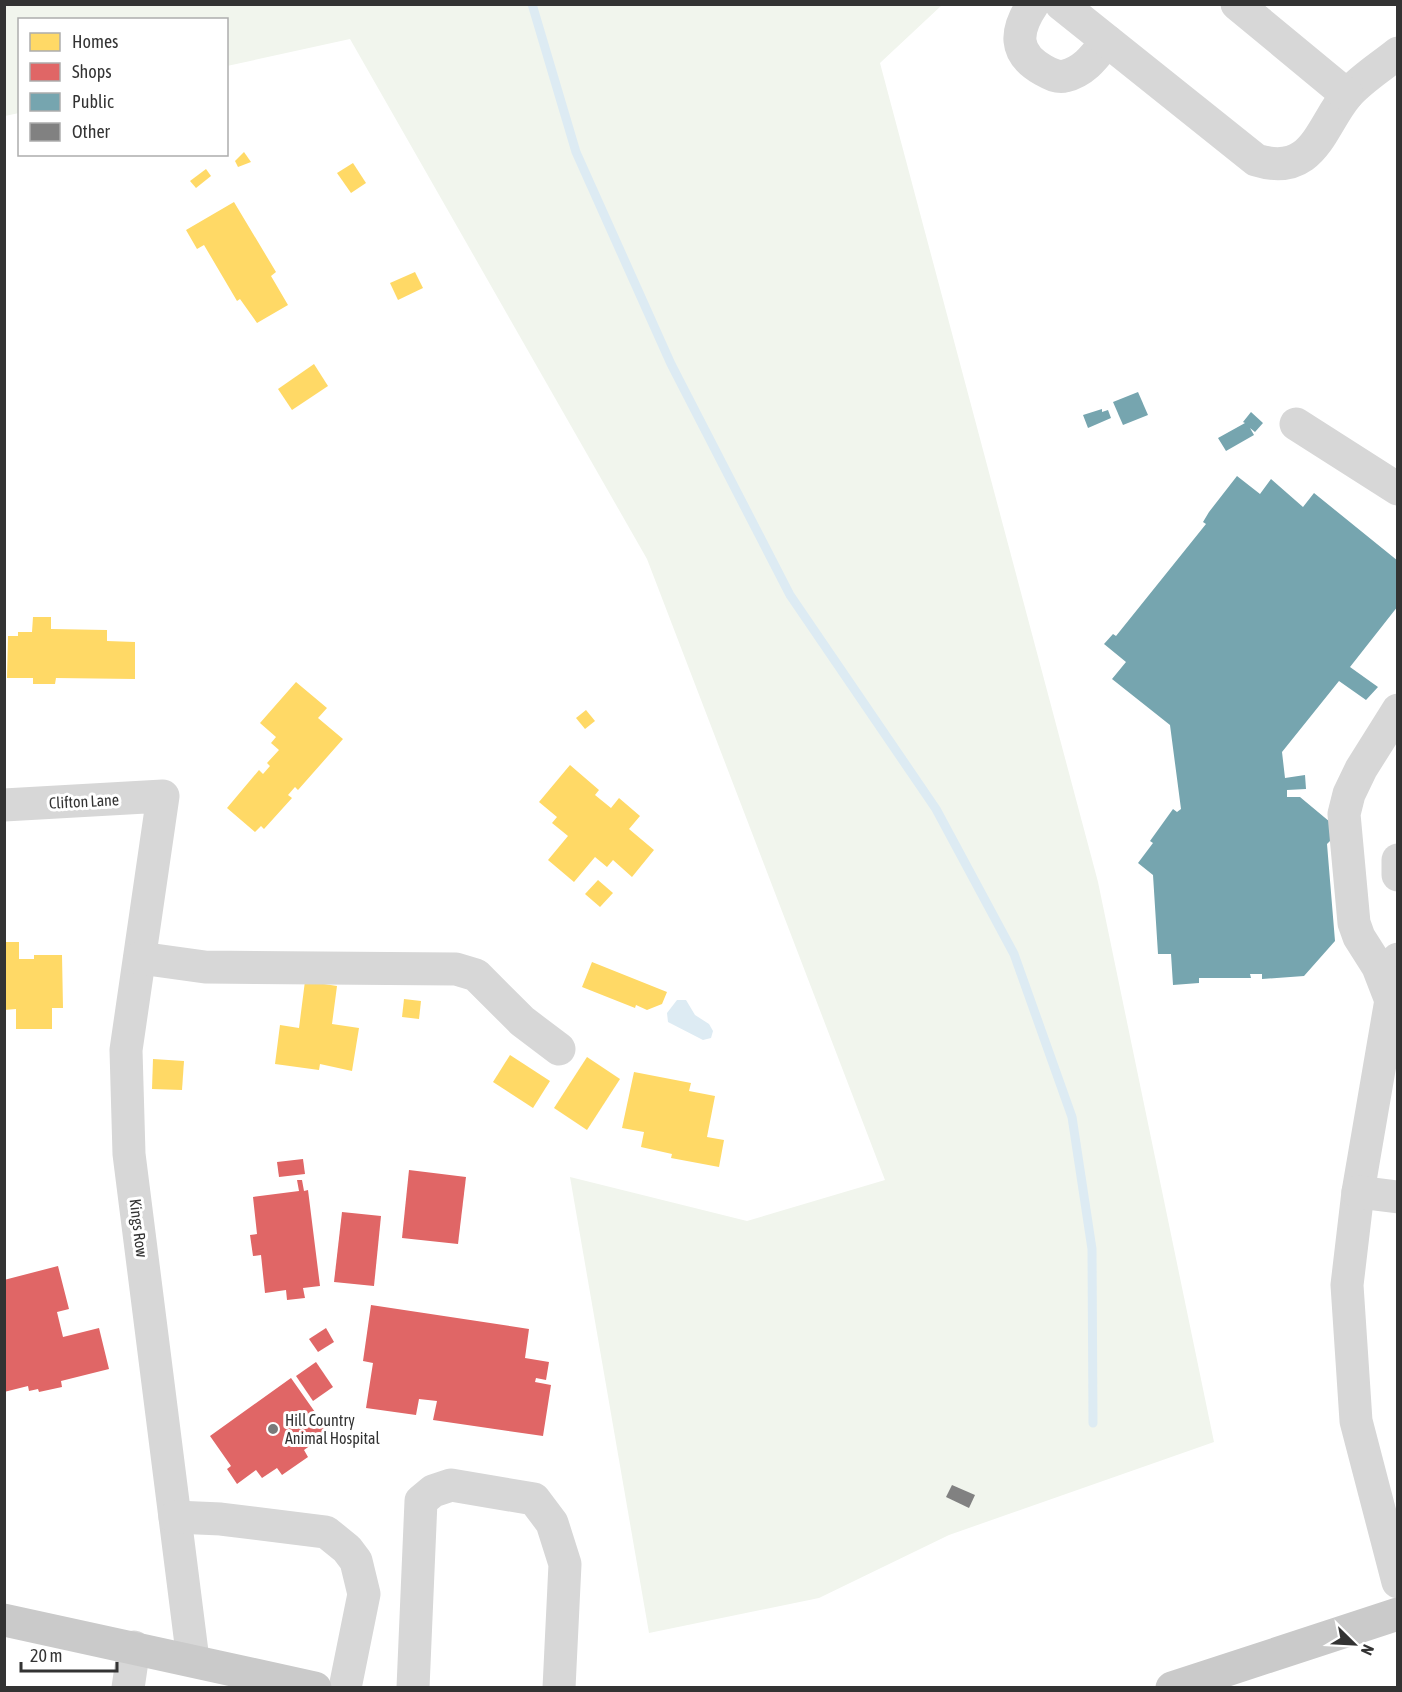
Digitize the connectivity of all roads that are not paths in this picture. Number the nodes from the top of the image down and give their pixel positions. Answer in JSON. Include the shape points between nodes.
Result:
{"nodes":[{"id":1,"x":1032,"y":4,"type":"edge"},
{"id":2,"x":1237,"y":4,"type":"edge"},
{"id":3,"x":1067,"y":6,"type":"edge"},
{"id":4,"x":1107,"y":42,"type":"junction"},
{"id":5,"x":1398,"y":54,"type":"edge"},
{"id":6,"x":1347,"y":94,"type":"junction"},
{"id":7,"x":1296,"y":424,"type":"dead end"},
{"id":8,"x":1398,"y":489,"type":"edge"},
{"id":9,"x":1398,"y":710,"type":"edge"},
{"id":10,"x":163,"y":796,"type":"joint"},
{"id":11,"x":4,"y":805,"type":"edge"},
{"id":12,"x":1398,"y":860,"type":"edge"},
{"id":13,"x":1398,"y":875,"type":"edge"},
{"id":14,"x":140,"y":958,"type":"junction"},
{"id":15,"x":1398,"y":958,"type":"edge"},
{"id":16,"x":1390,"y":998,"type":"junction"},
{"id":17,"x":559,"y":1049,"type":"dead end"},
{"id":18,"x":1358,"y":1192,"type":"junction"},
{"id":19,"x":1398,"y":1197,"type":"edge"},
{"id":20,"x":175,"y":1517,"type":"junction"},
{"id":21,"x":1398,"y":1582,"type":"edge"},
{"id":22,"x":1398,"y":1614,"type":"edge"},
{"id":23,"x":4,"y":1620,"type":"edge"},
{"id":24,"x":134,"y":1647,"type":"junction"},
{"id":25,"x":193,"y":1660,"type":"junction"},
{"id":26,"x":128,"y":1688,"type":"edge"},
{"id":27,"x":315,"y":1688,"type":"edge"},
{"id":28,"x":345,"y":1688,"type":"edge"},
{"id":29,"x":413,"y":1688,"type":"edge"},
{"id":30,"x":559,"y":1688,"type":"edge"},
{"id":31,"x":1172,"y":1688,"type":"edge"}],
"edges":[{"from":1,"to":4,"type":"street","via":[[1023,18],[1019,39],[1028,60],[1050,74],[1062,77],[1086,67]]},
{"from":2,"to":6,"type":"street"},
{"from":3,"to":4,"type":"street"},
{"from":4,"to":6,"type":"street","via":[[1256,160],[1268,164],[1284,164],[1306,153],[1320,140]]},
{"from":5,"to":6,"type":"street"},
{"from":7,"to":8,"type":"street"},
{"from":9,"to":16,"type":"street","via":[[1361,769],[1344,814],[1354,923]]},
{"from":10,"to":11,"type":"street","name":"Clifton Lane"},
{"from":10,"to":14,"type":"street","name":"Kings Row"},
{"from":12,"to":13,"type":"street"},
{"from":14,"to":17,"type":"street","via":[[204,967],[456,969],[476,975],[522,1021]]},
{"from":14,"to":20,"type":"street","name":"Kings Row","via":[[126,1050],[129,1154]]},
{"from":15,"to":16,"type":"street"},
{"from":16,"to":18,"type":"street"},
{"from":18,"to":19,"type":"street"},
{"from":18,"to":21,"type":"street","via":[[1347,1285],[1356,1421]]},
{"from":20,"to":25,"type":"street","name":"Kings Row"},
{"from":20,"to":28,"type":"street","via":[[326,1532],[347,1549],[356,1561],[364,1594]]},
{"from":22,"to":31,"type":"main road"},
{"from":23,"to":24,"type":"main road"},
{"from":24,"to":25,"type":"main road"},
{"from":24,"to":26,"type":"street"},
{"from":25,"to":27,"type":"main road"},
{"from":29,"to":30,"type":"street","via":[[421,1501],[433,1491],[452,1485],[534,1499],[552,1523],[565,1564]]}]}
